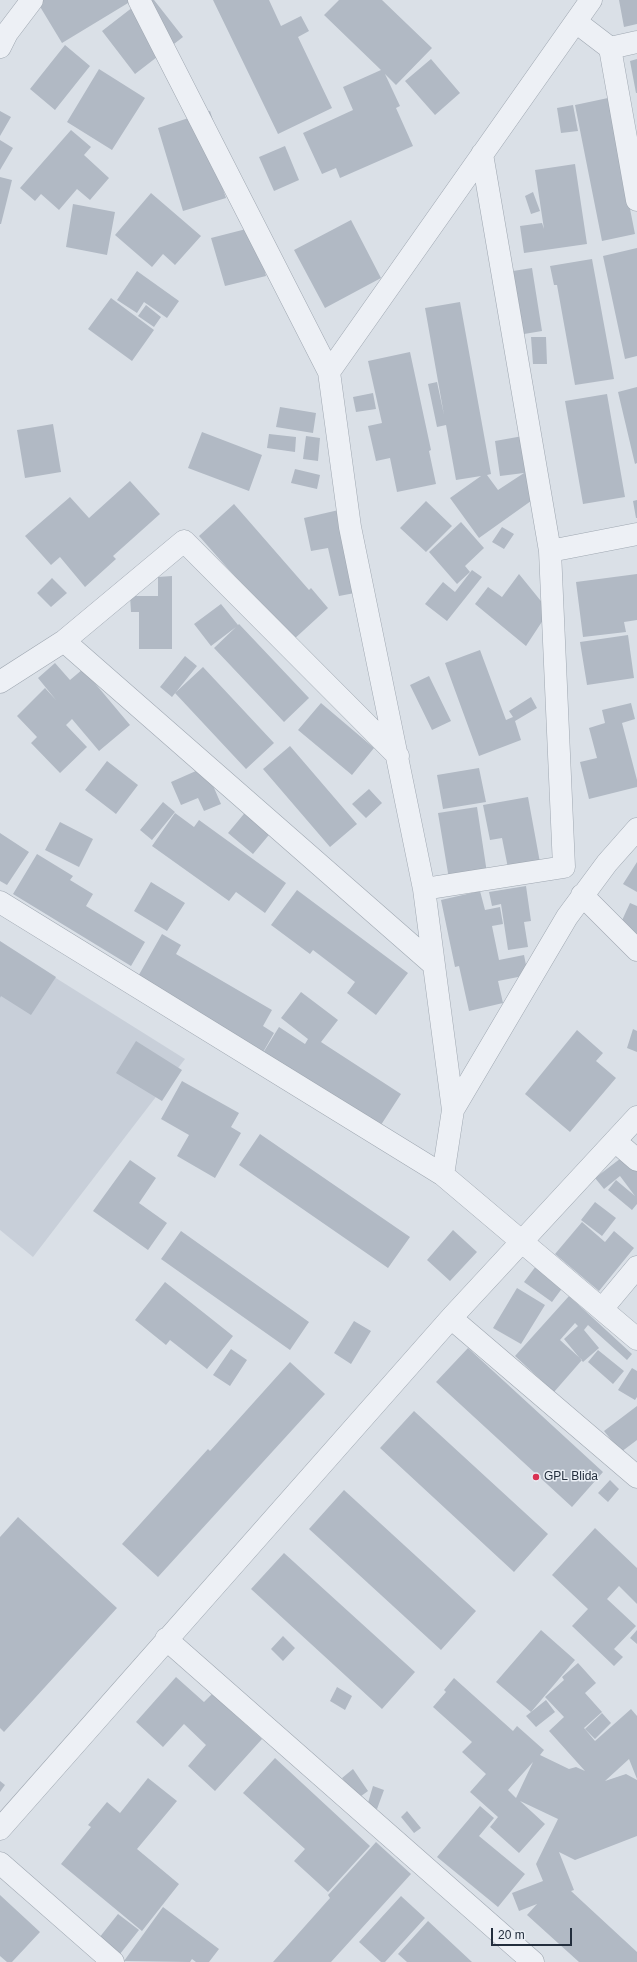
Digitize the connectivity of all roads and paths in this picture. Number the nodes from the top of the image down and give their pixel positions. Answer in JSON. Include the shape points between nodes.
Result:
{"nodes":[{"id":1,"x":32,"y":0,"type":"edge"},
{"id":2,"x":139,"y":0,"type":"edge"},
{"id":3,"x":591,"y":0,"type":"edge"},
{"id":4,"x":576,"y":22,"type":"junction"},
{"id":5,"x":637,"y":42,"type":"edge"},
{"id":6,"x":0,"y":47,"type":"edge"},
{"id":7,"x":610,"y":48,"type":"junction"},
{"id":8,"x":482,"y":154,"type":"junction"},
{"id":9,"x":637,"y":200,"type":"edge"},
{"id":10,"x":329,"y":372,"type":"junction"},
{"id":11,"x":637,"y":534,"type":"edge"},
{"id":12,"x":550,"y":551,"type":"junction"},
{"id":13,"x":64,"y":641,"type":"junction"},
{"id":14,"x":0,"y":682,"type":"edge"},
{"id":15,"x":398,"y":756,"type":"junction"},
{"id":16,"x":637,"y":829,"type":"edge"},
{"id":17,"x":424,"y":889,"type":"junction"},
{"id":18,"x":582,"y":895,"type":"junction"},
{"id":19,"x":0,"y":902,"type":"edge"},
{"id":20,"x":637,"y":950,"type":"edge"},
{"id":21,"x":434,"y":965,"type":"junction"},
{"id":22,"x":453,"y":1110,"type":"junction"},
{"id":23,"x":637,"y":1117,"type":"edge"},
{"id":24,"x":615,"y":1141,"type":"junction"},
{"id":25,"x":637,"y":1160,"type":"edge"},
{"id":26,"x":443,"y":1175,"type":"junction"},
{"id":27,"x":522,"y":1243,"type":"junction"},
{"id":28,"x":637,"y":1267,"type":"edge"},
{"id":29,"x":602,"y":1309,"type":"junction"},
{"id":30,"x":451,"y":1318,"type":"junction"},
{"id":31,"x":637,"y":1339,"type":"edge"},
{"id":32,"x":637,"y":1477,"type":"edge"},
{"id":33,"x":166,"y":1639,"type":"junction"},
{"id":34,"x":0,"y":1829,"type":"edge"},
{"id":35,"x":0,"y":1863,"type":"edge"},
{"id":36,"x":112,"y":1962,"type":"edge"},
{"id":37,"x":533,"y":1962,"type":"edge"}],
"edges":[{"from":1,"to":6,"type":"street"},
{"from":2,"to":10,"type":"street"},
{"from":3,"to":4,"type":"street"},
{"from":4,"to":7,"type":"street"},
{"from":4,"to":8,"type":"street"},
{"from":5,"to":7,"type":"street"},
{"from":7,"to":9,"type":"street"},
{"from":8,"to":10,"type":"street"},
{"from":8,"to":12,"type":"street"},
{"from":10,"to":15,"type":"street","via":[[350,527]]},
{"from":11,"to":12,"type":"street"},
{"from":12,"to":17,"type":"street","via":[[564,867]]},
{"from":13,"to":14,"type":"street"},
{"from":13,"to":15,"type":"street","via":[[184,541]]},
{"from":13,"to":21,"type":"street"},
{"from":15,"to":17,"type":"street"},
{"from":16,"to":18,"type":"street"},
{"from":17,"to":21,"type":"street"},
{"from":18,"to":20,"type":"street"},
{"from":18,"to":22,"type":"street"},
{"from":19,"to":26,"type":"street"},
{"from":21,"to":22,"type":"street"},
{"from":22,"to":26,"type":"street"},
{"from":23,"to":24,"type":"street"},
{"from":24,"to":25,"type":"street"},
{"from":24,"to":27,"type":"street"},
{"from":26,"to":27,"type":"street"},
{"from":27,"to":29,"type":"street"},
{"from":27,"to":30,"type":"street"},
{"from":28,"to":29,"type":"street"},
{"from":29,"to":31,"type":"street"},
{"from":30,"to":32,"type":"street"},
{"from":30,"to":33,"type":"street"},
{"from":33,"to":34,"type":"street"},
{"from":33,"to":37,"type":"street"},
{"from":35,"to":36,"type":"street"}]}
